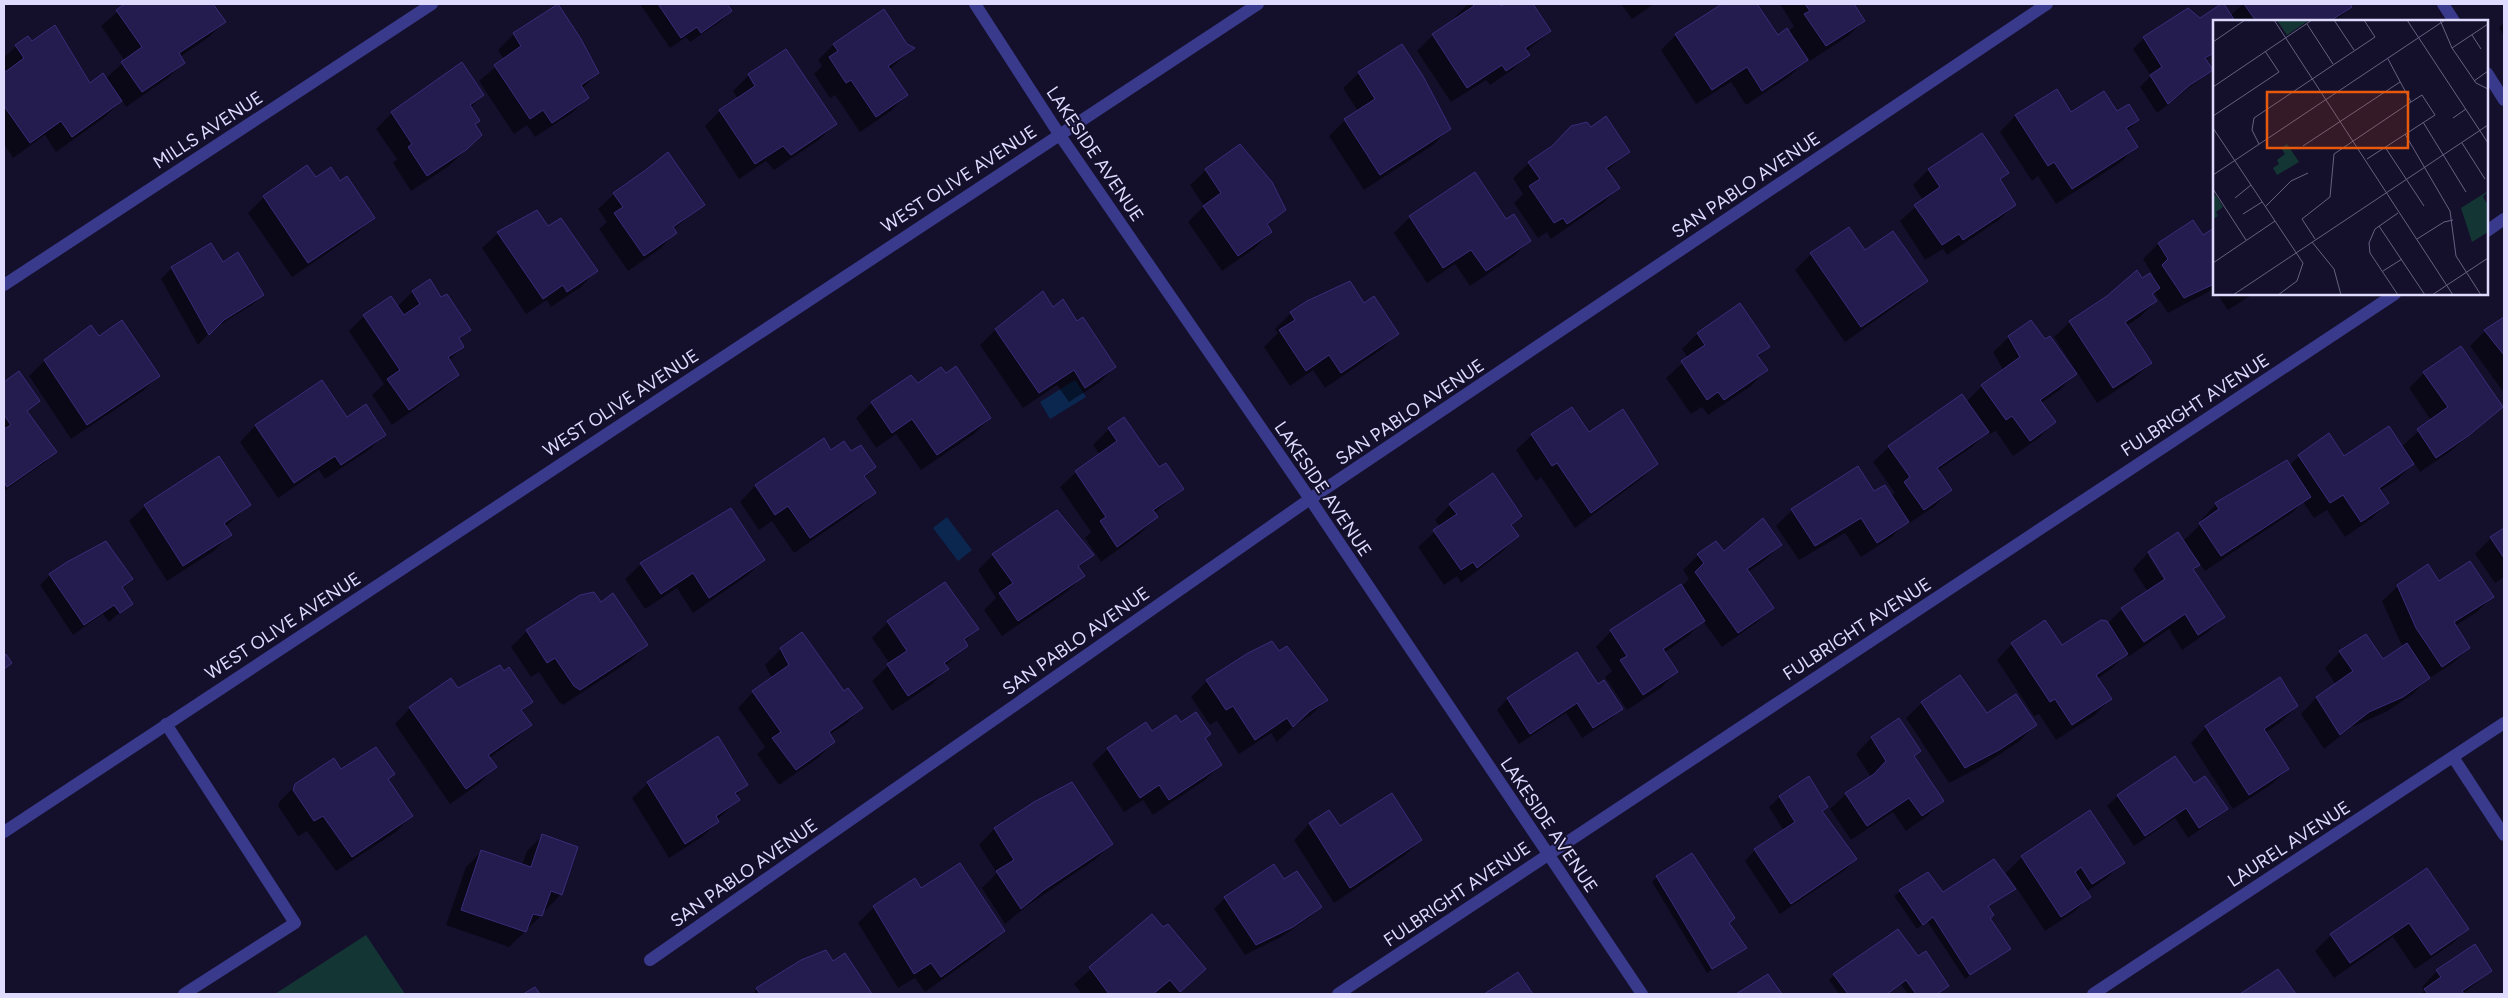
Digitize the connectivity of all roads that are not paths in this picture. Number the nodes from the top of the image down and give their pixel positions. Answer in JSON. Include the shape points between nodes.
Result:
{"nodes":[{"id":1,"x":432,"y":4,"type":"edge"},
{"id":2,"x":975,"y":4,"type":"edge"},
{"id":3,"x":1258,"y":4,"type":"edge"},
{"id":4,"x":2047,"y":4,"type":"edge"},
{"id":5,"x":2443,"y":4,"type":"edge"},
{"id":6,"x":2453,"y":20,"type":"edge"},
{"id":7,"x":2488,"y":75,"type":"edge"},
{"id":8,"x":2504,"y":100,"type":"edge"},
{"id":9,"x":1059,"y":134,"type":"junction"},
{"id":10,"x":2504,"y":219,"type":"edge"},
{"id":11,"x":2488,"y":230,"type":"edge"},
{"id":12,"x":4,"y":285,"type":"edge"},
{"id":13,"x":2393,"y":295,"type":"edge"},
{"id":14,"x":1310,"y":500,"type":"junction"},
{"id":15,"x":2504,"y":722,"type":"edge"},
{"id":16,"x":166,"y":724,"type":"junction"},
{"id":17,"x":2453,"y":757,"type":"junction"},
{"id":18,"x":4,"y":832,"type":"edge"},
{"id":19,"x":2504,"y":835,"type":"edge"},
{"id":20,"x":1547,"y":855,"type":"junction"},
{"id":21,"x":650,"y":960,"type":"dead end"},
{"id":22,"x":2112,"y":989,"type":"edge"},
{"id":23,"x":184,"y":994,"type":"edge"},
{"id":24,"x":1338,"y":994,"type":"edge"},
{"id":25,"x":1642,"y":994,"type":"edge"},
{"id":26,"x":2094,"y":994,"type":"edge"}],
"edges":[{"from":1,"to":12,"type":"street","name":"MILLS AVENUE"},
{"from":2,"to":9,"type":"street","name":"LAKESIDE AVENUE"},
{"from":3,"to":9,"type":"street","name":"WEST OLIVE AVENUE"},
{"from":4,"to":14,"type":"street","name":"SAN PABLO AVENUE"},
{"from":5,"to":6,"type":"street"},
{"from":7,"to":8,"type":"street"},
{"from":9,"to":14,"type":"street","name":"LAKESIDE AVENUE"},
{"from":9,"to":16,"type":"street","name":"WEST OLIVE AVENUE"},
{"from":10,"to":11,"type":"street"},
{"from":13,"to":20,"type":"street","name":"FULBRIGHT AVENUE"},
{"from":14,"to":20,"type":"street","name":"LAKESIDE AVENUE"},
{"from":14,"to":21,"type":"street","name":"SAN PABLO AVENUE"},
{"from":15,"to":17,"type":"street","name":"LAUREL AVENUE"},
{"from":16,"to":18,"type":"street","name":"WEST OLIVE AVENUE"},
{"from":16,"to":23,"type":"street","via":[[295,923]]},
{"from":17,"to":19,"type":"street"},
{"from":17,"to":22,"type":"street","name":"LAUREL AVENUE"},
{"from":20,"to":24,"type":"street","name":"FULBRIGHT AVENUE"},
{"from":20,"to":25,"type":"street","name":"LAKESIDE AVENUE"},
{"from":22,"to":26,"type":"street","name":"LAUREL AVENUE"}]}
